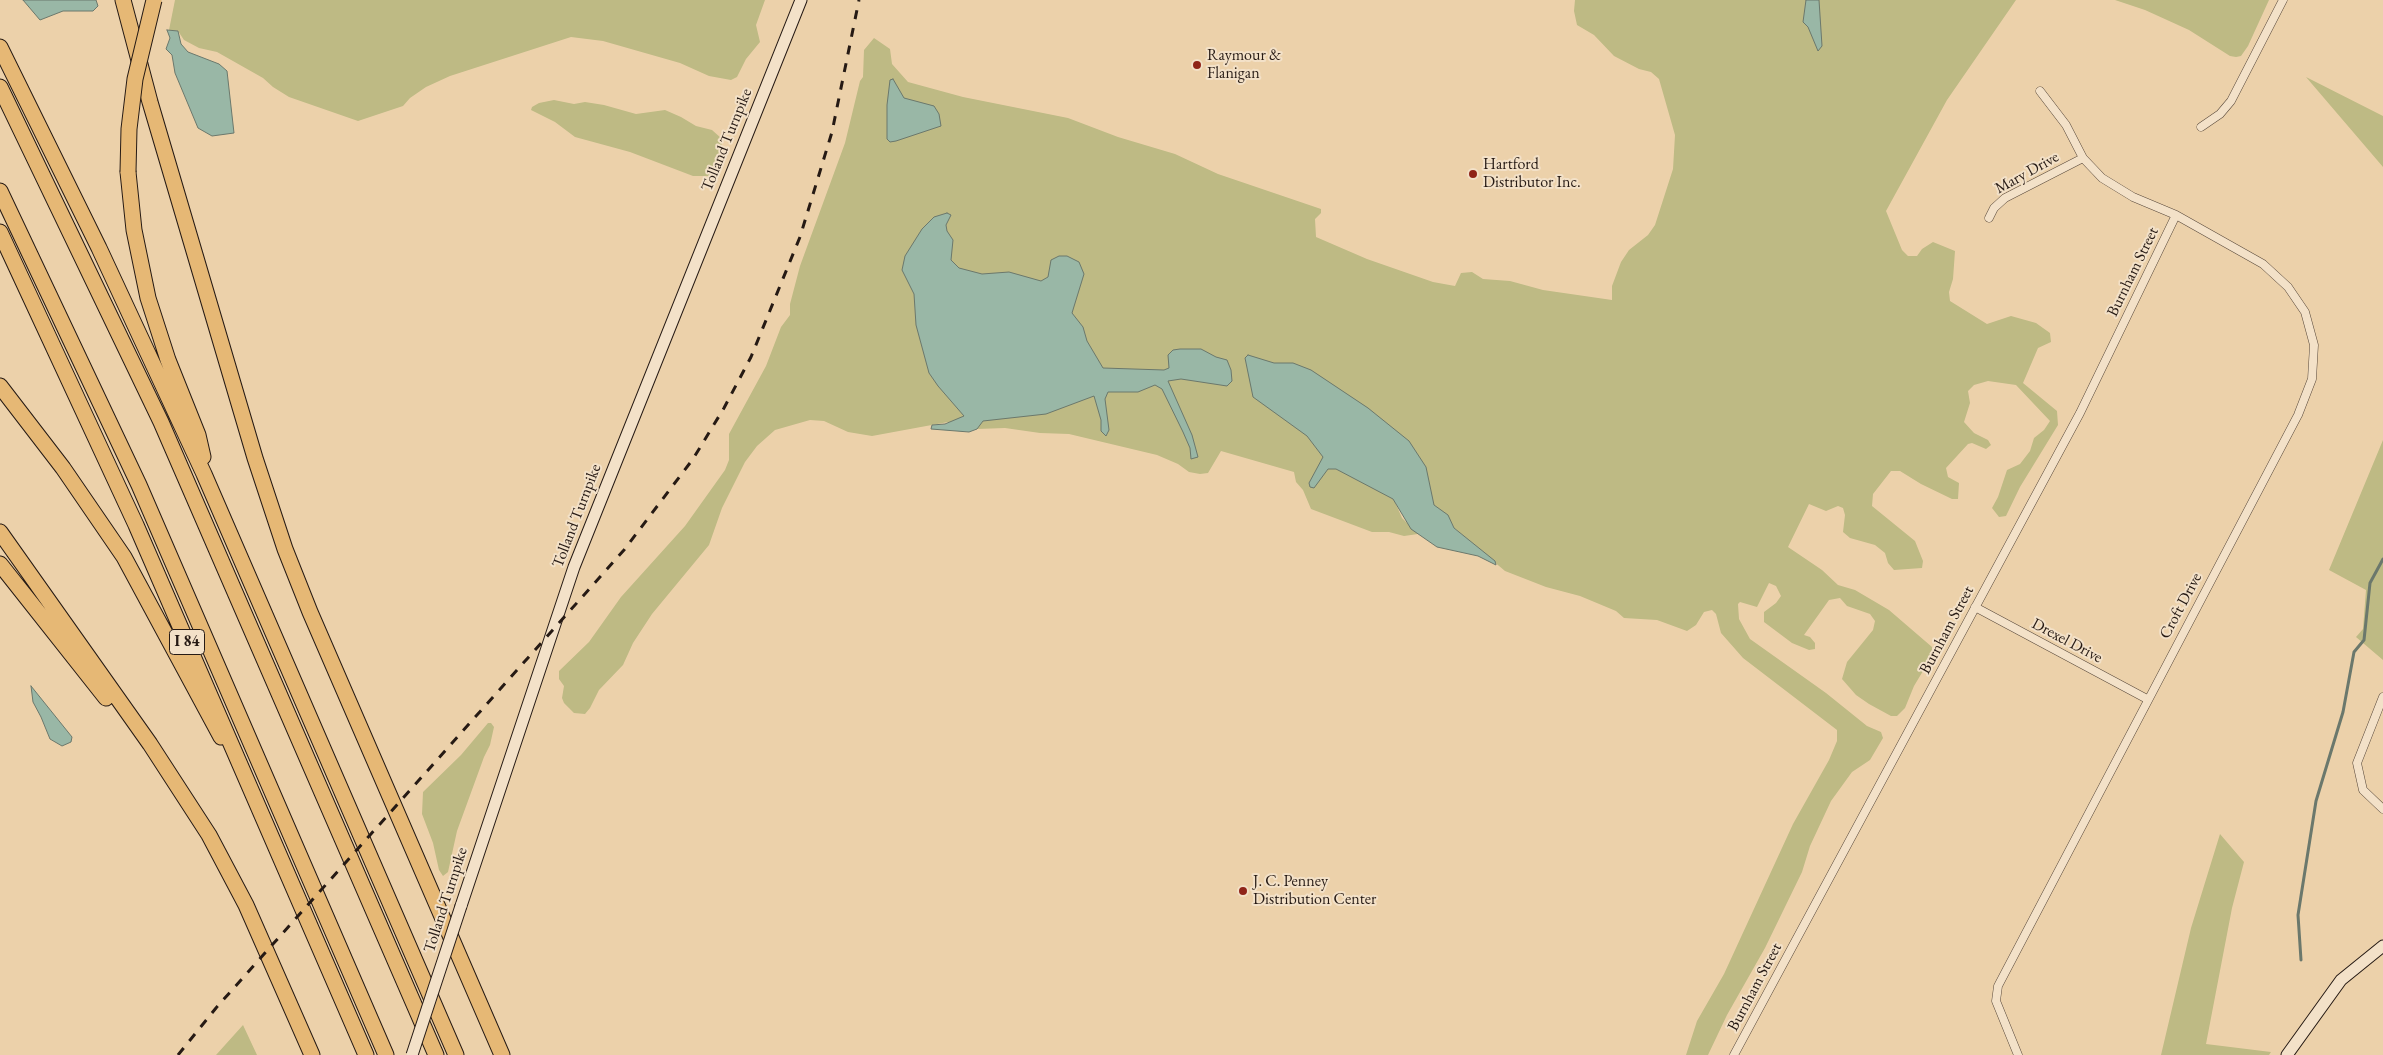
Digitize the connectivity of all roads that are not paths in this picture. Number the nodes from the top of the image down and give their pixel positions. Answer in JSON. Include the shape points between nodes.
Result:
{"nodes":[{"id":1,"x":154,"y":0,"type":"edge"},
{"id":2,"x":801,"y":0,"type":"edge"},
{"id":3,"x":2283,"y":0,"type":"edge"},
{"id":4,"x":123,"y":2,"type":"edge"},
{"id":5,"x":0,"y":47,"type":"edge"},
{"id":6,"x":0,"y":88,"type":"edge"},
{"id":7,"x":2040,"y":91,"type":"dead end"},
{"id":8,"x":2201,"y":127,"type":"dead end"},
{"id":9,"x":2083,"y":158,"type":"junction"},
{"id":10,"x":0,"y":191,"type":"edge"},
{"id":11,"x":2176,"y":215,"type":"junction"},
{"id":12,"x":1989,"y":218,"type":"dead end"},
{"id":13,"x":0,"y":232,"type":"edge"},
{"id":14,"x":0,"y":386,"type":"edge"},
{"id":15,"x":204,"y":474,"type":"junction"},
{"id":16,"x":0,"y":532,"type":"edge"},
{"id":17,"x":0,"y":564,"type":"edge"},
{"id":18,"x":1975,"y":607,"type":"junction"},
{"id":19,"x":2383,"y":697,"type":"edge"},
{"id":20,"x":2147,"y":698,"type":"junction"},
{"id":21,"x":238,"y":759,"type":"junction"},
{"id":22,"x":170,"y":776,"type":"junction"},
{"id":23,"x":2383,"y":809,"type":"edge"},
{"id":24,"x":2383,"y":946,"type":"edge"},
{"id":25,"x":312,"y":1055,"type":"edge"},
{"id":26,"x":366,"y":1055,"type":"edge"},
{"id":27,"x":386,"y":1055,"type":"edge"},
{"id":28,"x":412,"y":1055,"type":"edge"},
{"id":29,"x":436,"y":1055,"type":"edge"},
{"id":30,"x":456,"y":1055,"type":"edge"},
{"id":31,"x":502,"y":1055,"type":"edge"},
{"id":32,"x":1734,"y":1055,"type":"edge"},
{"id":33,"x":2018,"y":1055,"type":"edge"},
{"id":34,"x":2287,"y":1055,"type":"edge"}],
"edges":[{"from":1,"to":15,"type":"highway","bridge":true,"via":[[134,79],[129,129],[128,172],[134,230],[148,298],[198,435]]},
{"from":2,"to":28,"type":"main road","name":"Tolland Turnpike","bridge":true,"via":[[574,567]]},
{"from":3,"to":8,"type":"street","via":[[2231,101],[2220,114]]},
{"from":4,"to":31,"type":"highway","via":[[278,528],[310,612]]},
{"from":5,"to":15,"type":"highway","via":[[107,265]]},
{"from":6,"to":29,"type":"highway","via":[[169,440]]},
{"from":7,"to":9,"type":"street","name":"Croft Drive","via":[[2066,125]]},
{"from":9,"to":11,"type":"street","name":"Croft Drive","via":[[2117,189]]},
{"from":9,"to":12,"type":"street","name":"Mary Drive","via":[[2005,198]]},
{"from":10,"to":27,"type":"highway","via":[[139,485]]},
{"from":11,"to":18,"type":"street","name":"Burnham Street","via":[[2080,413]]},
{"from":11,"to":20,"type":"street","name":"Croft Drive","via":[[2263,264],[2288,286],[2306,312],[2314,345],[2312,379],[2298,415]]},
{"from":13,"to":21,"type":"highway","number":"I 84","via":[[110,465]]},
{"from":14,"to":21,"type":"highway","via":[[112,539],[155,612],[209,719]]},
{"from":15,"to":30,"type":"highway"},
{"from":16,"to":22,"type":"highway"},
{"from":17,"to":22,"type":"highway"},
{"from":18,"to":20,"type":"street","name":"Drexel Drive"},
{"from":18,"to":32,"type":"street","name":"Burnham Street"},
{"from":19,"to":23,"type":"street","via":[[2357,763],[2363,790]]},
{"from":20,"to":33,"type":"street","name":"Croft Drive","via":[[1998,986],[1996,1001]]},
{"from":21,"to":26,"type":"highway","number":"I 84"},
{"from":22,"to":25,"type":"highway","via":[[238,887]]},
{"from":24,"to":34,"type":"main road","via":[[2342,980]]}]}
